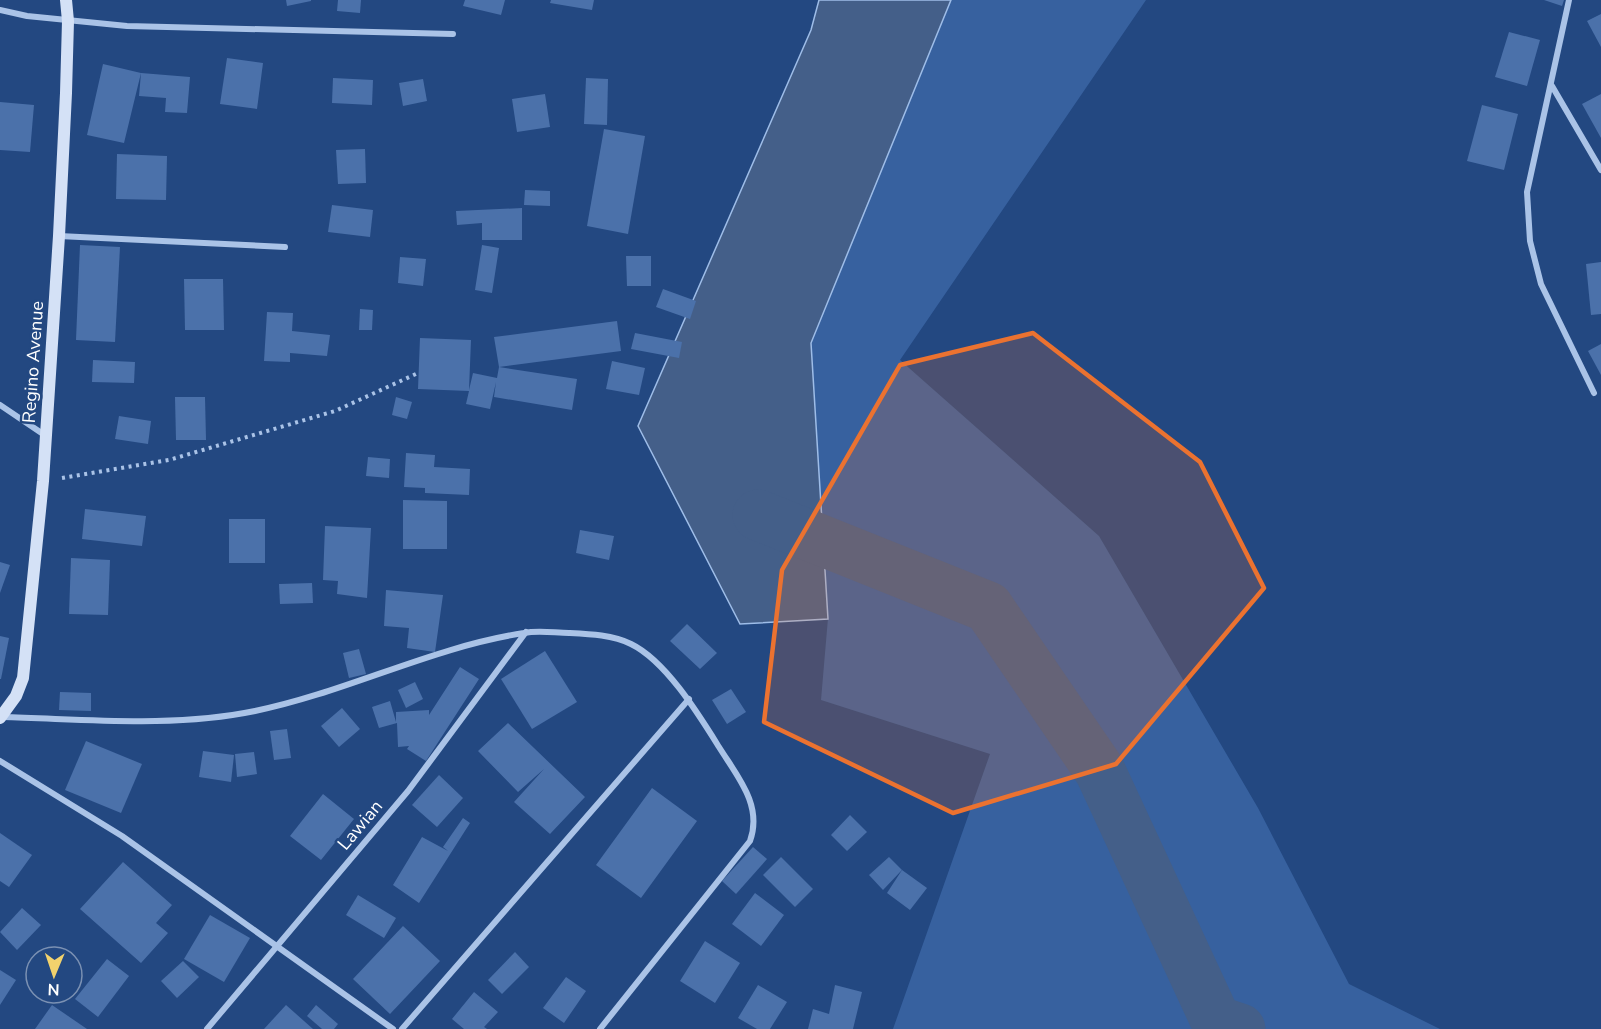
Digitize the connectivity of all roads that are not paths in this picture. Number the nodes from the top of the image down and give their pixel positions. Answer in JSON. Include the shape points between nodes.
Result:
{"nodes":[{"id":1,"x":66,"y":0,"type":"edge"},
{"id":2,"x":1569,"y":0,"type":"edge"},
{"id":3,"x":0,"y":10,"type":"edge"},
{"id":4,"x":68,"y":21,"type":"junction"},
{"id":5,"x":453,"y":34,"type":"dead end"},
{"id":6,"x":1551,"y":86,"type":"junction"},
{"id":7,"x":1601,"y":170,"type":"edge"},
{"id":8,"x":59,"y":236,"type":"junction"},
{"id":9,"x":285,"y":247,"type":"dead end"},
{"id":10,"x":1594,"y":393,"type":"dead end"},
{"id":11,"x":0,"y":405,"type":"edge"},
{"id":12,"x":46,"y":436,"type":"junction"},
{"id":13,"x":526,"y":632,"type":"junction"},
{"id":14,"x":688,"y":699,"type":"junction"},
{"id":15,"x":1,"y":717,"type":"edge"},
{"id":16,"x":0,"y":761,"type":"edge"},
{"id":17,"x":278,"y":946,"type":"junction"},
{"id":18,"x":207,"y":1029,"type":"edge"},
{"id":19,"x":393,"y":1029,"type":"edge"},
{"id":20,"x":402,"y":1029,"type":"edge"},
{"id":21,"x":600,"y":1029,"type":"edge"}],
"edges":[{"from":1,"to":4,"type":"street","name":"Regino Avenue"},
{"from":2,"to":6,"type":"street"},
{"from":3,"to":4,"type":"street"},
{"from":4,"to":5,"type":"street","via":[[185,28]]},
{"from":4,"to":8,"type":"street","name":"Regino Avenue"},
{"from":6,"to":7,"type":"street"},
{"from":6,"to":10,"type":"street","via":[[1527,192],[1530,241],[1541,284]]},
{"from":8,"to":9,"type":"street"},
{"from":8,"to":12,"type":"street","name":"Regino Avenue"},
{"from":11,"to":12,"type":"street"},
{"from":12,"to":15,"type":"street","name":"Regino Avenue","via":[[23,678]]},
{"from":13,"to":14,"type":"street","via":[[585,634],[632,644]]},
{"from":13,"to":15,"type":"street","via":[[468,645],[300,700],[253,711],[155,721]]},
{"from":13,"to":17,"type":"street","name":"Lawian","via":[[408,791]]},
{"from":14,"to":20,"type":"street"},
{"from":14,"to":21,"type":"street","via":[[746,790],[752,802],[754,829],[750,841]]},
{"from":16,"to":17,"type":"street","via":[[122,836]]},
{"from":17,"to":18,"type":"street","name":"Lawian"},
{"from":17,"to":19,"type":"street"}]}
